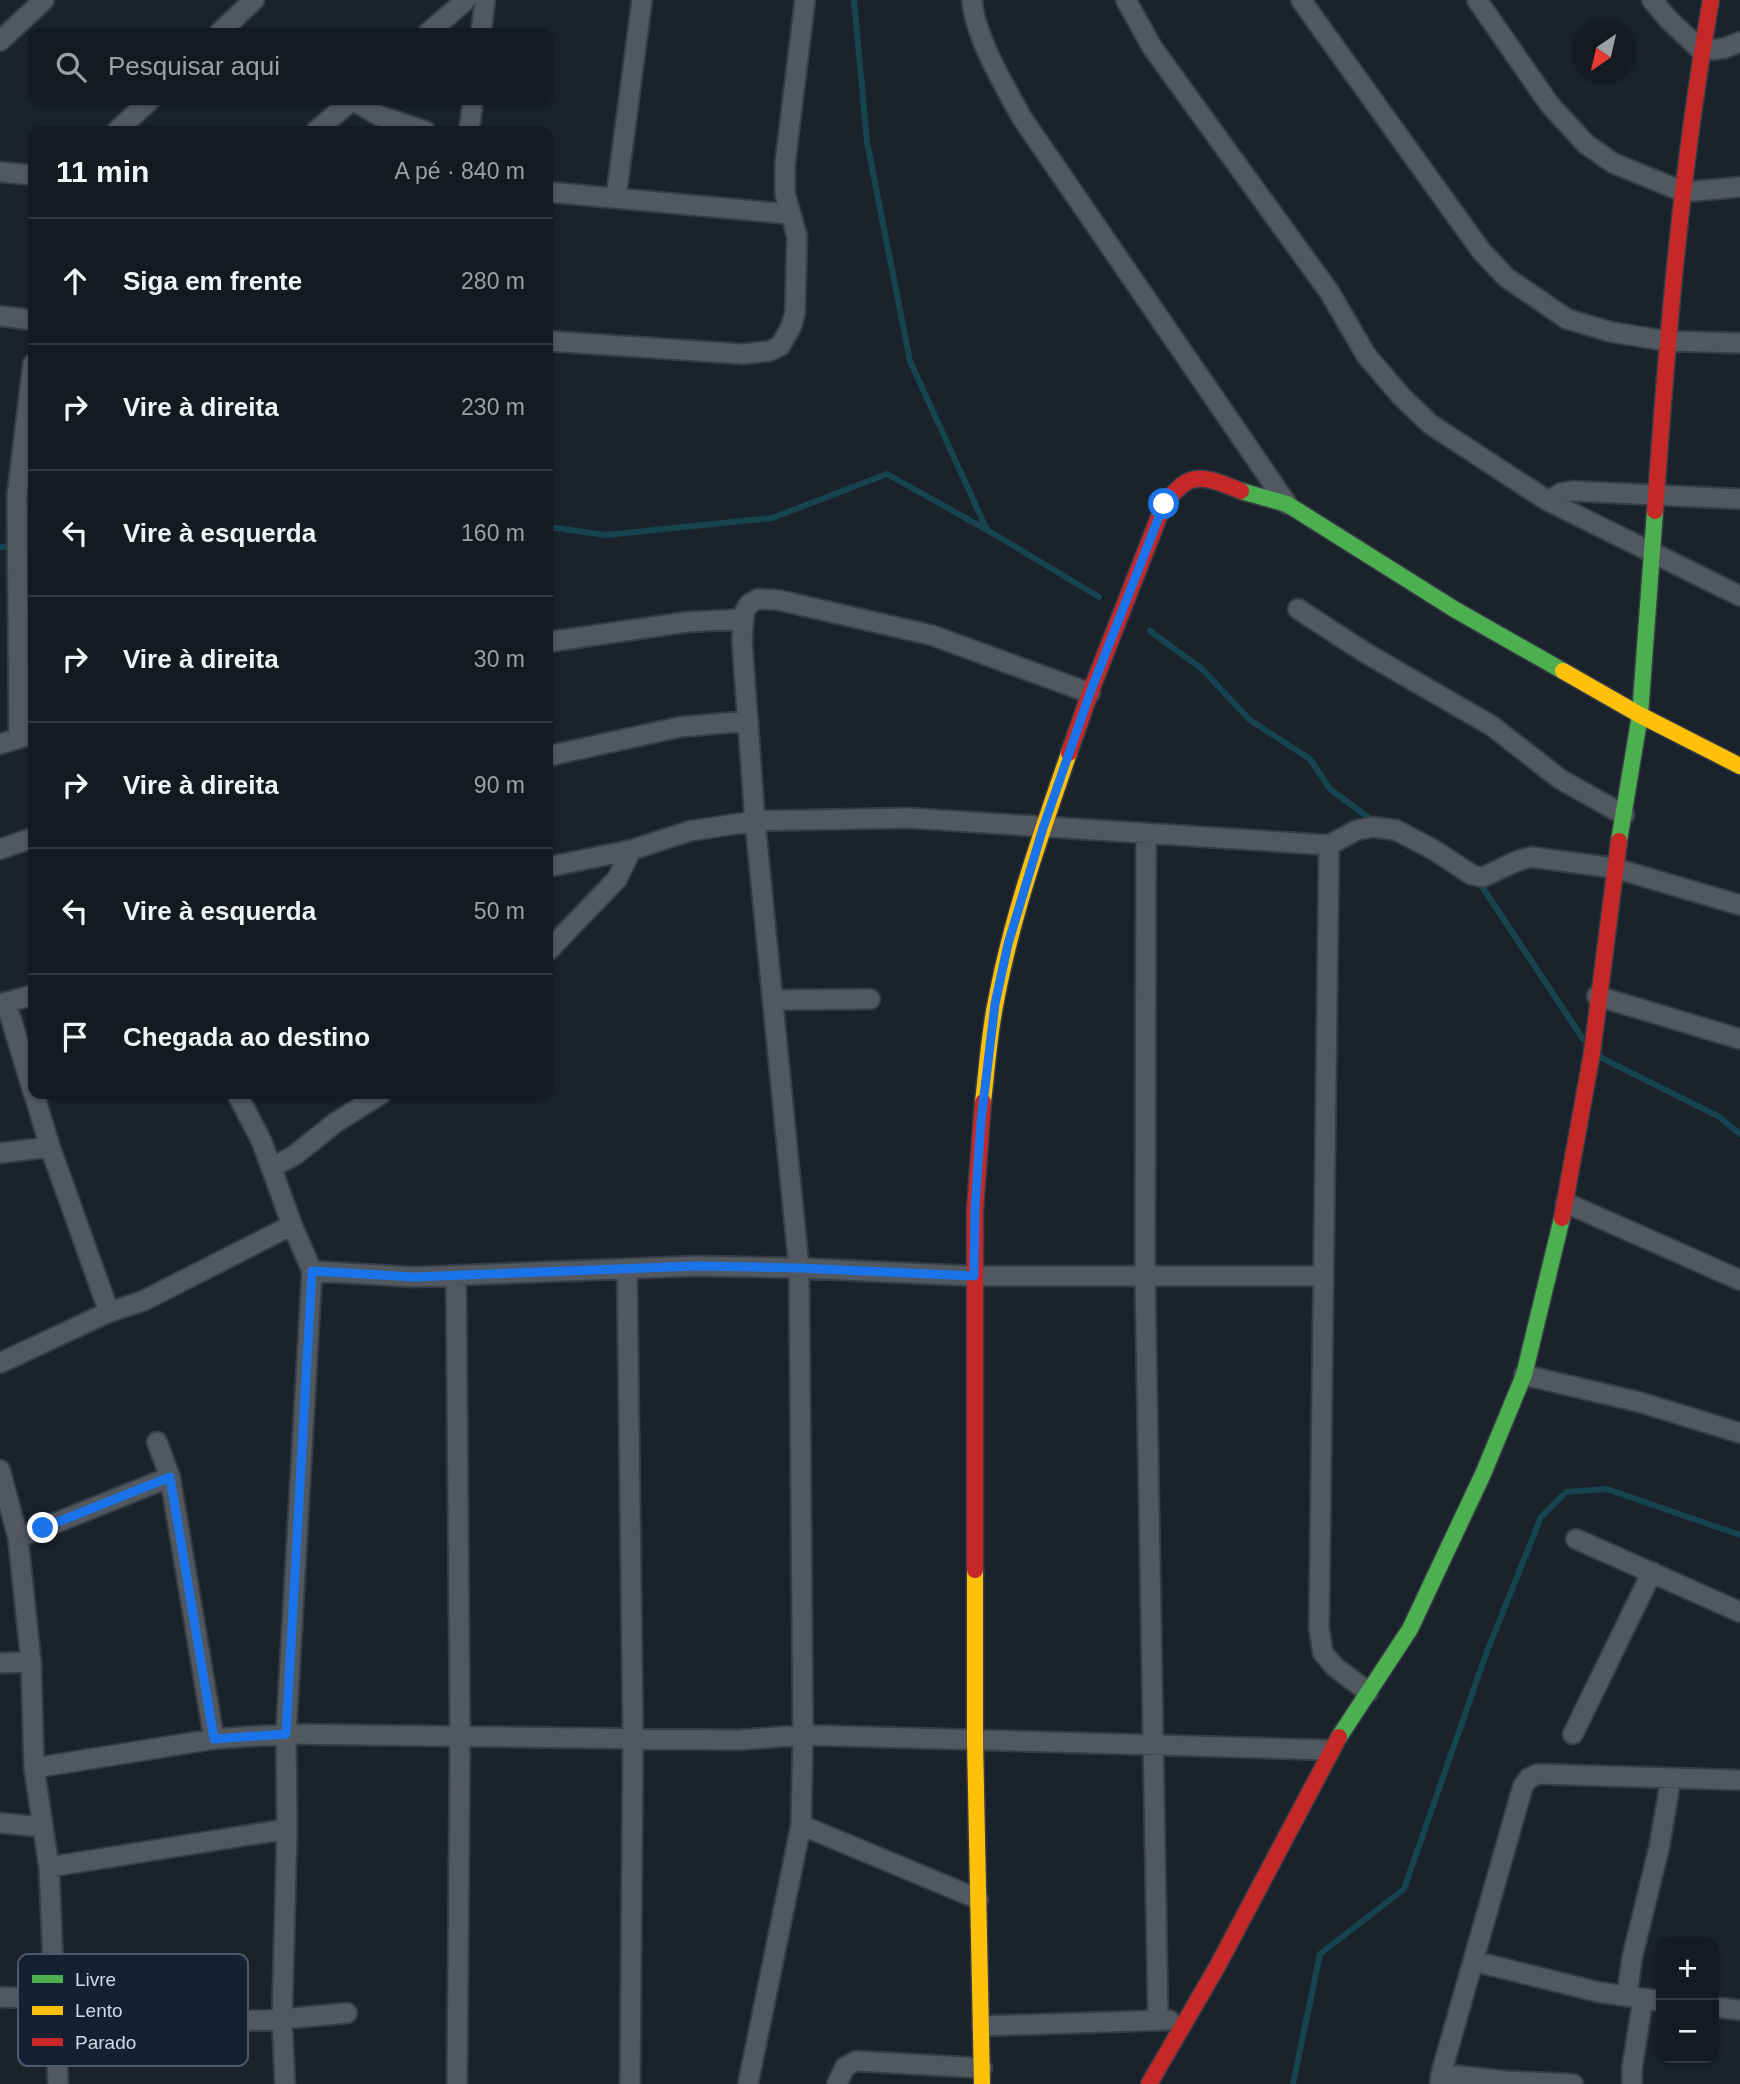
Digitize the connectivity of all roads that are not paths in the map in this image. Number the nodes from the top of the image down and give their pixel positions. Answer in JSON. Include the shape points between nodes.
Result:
{"nodes":[{"id":1,"x":44,"y":0,"type":"edge"},
{"id":2,"x":254,"y":0,"type":"edge"},
{"id":3,"x":466,"y":0,"type":"edge"},
{"id":4,"x":485,"y":0,"type":"edge"},
{"id":5,"x":642,"y":0,"type":"edge"},
{"id":6,"x":805,"y":0,"type":"edge"},
{"id":7,"x":972,"y":0,"type":"edge"},
{"id":8,"x":1126,"y":0,"type":"edge"},
{"id":9,"x":1301,"y":0,"type":"edge"},
{"id":10,"x":1477,"y":0,"type":"edge"},
{"id":11,"x":1652,"y":0,"type":"edge"},
{"id":12,"x":1711,"y":0,"type":"edge"},
{"id":13,"x":224,"y":28,"type":"edge"},
{"id":14,"x":434,"y":28,"type":"edge"},
{"id":15,"x":482,"y":28,"type":"edge"},
{"id":16,"x":0,"y":41,"type":"edge"},
{"id":17,"x":1740,"y":43,"type":"edge"},
{"id":18,"x":1702,"y":51,"type":"junction"},
{"id":19,"x":145,"y":105,"type":"edge"},
{"id":20,"x":346,"y":105,"type":"edge"},
{"id":21,"x":361,"y":105,"type":"edge"},
{"id":22,"x":472,"y":105,"type":"edge"},
{"id":23,"x":122,"y":126,"type":"edge"},
{"id":24,"x":322,"y":126,"type":"edge"},
{"id":25,"x":410,"y":126,"type":"edge"},
{"id":26,"x":470,"y":126,"type":"edge"},
{"id":27,"x":0,"y":172,"type":"edge"},
{"id":28,"x":28,"y":175,"type":"edge"},
{"id":29,"x":1740,"y":187,"type":"edge"},
{"id":30,"x":553,"y":192,"type":"edge"},
{"id":31,"x":1685,"y":192,"type":"junction"},
{"id":32,"x":616,"y":197,"type":"junction"},
{"id":33,"x":789,"y":214,"type":"junction"},
{"id":34,"x":0,"y":316,"type":"edge"},
{"id":35,"x":28,"y":319,"type":"edge"},
{"id":36,"x":553,"y":341,"type":"edge"},
{"id":37,"x":1667,"y":341,"type":"junction"},
{"id":38,"x":1740,"y":343,"type":"edge"},
{"id":39,"x":28,"y":405,"type":"edge"},
{"id":40,"x":1655,"y":496,"type":"junction"},
{"id":41,"x":1740,"y":499,"type":"edge"},
{"id":42,"x":1548,"y":501,"type":"junction"},
{"id":43,"x":1287,"y":505,"type":"junction"},
{"id":44,"x":1651,"y":552,"type":"junction"},
{"id":45,"x":1740,"y":596,"type":"edge"},
{"id":46,"x":1298,"y":609,"type":"dead end"},
{"id":47,"x":744,"y":619,"type":"junction"},
{"id":48,"x":553,"y":641,"type":"edge"},
{"id":49,"x":1090,"y":693,"type":"junction"},
{"id":50,"x":1640,"y":715,"type":"junction"},
{"id":51,"x":748,"y":721,"type":"junction"},
{"id":52,"x":17,"y":739,"type":"edge"},
{"id":53,"x":553,"y":755,"type":"edge"},
{"id":54,"x":1740,"y":765,"type":"edge"},
{"id":55,"x":1624,"y":815,"type":"junction"},
{"id":56,"x":755,"y":821,"type":"junction"},
{"id":57,"x":1043,"y":828,"type":"junction"},
{"id":58,"x":1146,"y":835,"type":"junction"},
{"id":59,"x":28,"y":840,"type":"edge"},
{"id":60,"x":1329,"y":845,"type":"junction"},
{"id":61,"x":0,"y":849,"type":"edge"},
{"id":62,"x":631,"y":850,"type":"junction"},
{"id":63,"x":553,"y":866,"type":"edge"},
{"id":64,"x":1614,"y":868,"type":"junction"},
{"id":65,"x":1740,"y":905,"type":"edge"},
{"id":66,"x":553,"y":946,"type":"edge"},
{"id":67,"x":28,"y":996,"type":"edge"},
{"id":68,"x":1597,"y":996,"type":"junction"},
{"id":69,"x":870,"y":999,"type":"dead end"},
{"id":70,"x":774,"y":1000,"type":"junction"},
{"id":71,"x":3,"y":1003,"type":"edge"},
{"id":72,"x":1740,"y":1039,"type":"edge"},
{"id":73,"x":28,"y":1076,"type":"edge"},
{"id":74,"x":36,"y":1099,"type":"edge"},
{"id":75,"x":240,"y":1099,"type":"edge"},
{"id":76,"x":373,"y":1099,"type":"edge"},
{"id":77,"x":50,"y":1147,"type":"junction"},
{"id":78,"x":0,"y":1153,"type":"edge"},
{"id":79,"x":271,"y":1168,"type":"junction"},
{"id":80,"x":1566,"y":1203,"type":"junction"},
{"id":81,"x":292,"y":1225,"type":"junction"},
{"id":82,"x":799,"y":1268,"type":"junction"},
{"id":83,"x":627,"y":1269,"type":"junction"},
{"id":84,"x":312,"y":1271,"type":"junction"},
{"id":85,"x":456,"y":1276,"type":"junction"},
{"id":86,"x":974,"y":1276,"type":"junction"},
{"id":87,"x":1145,"y":1276,"type":"junction"},
{"id":88,"x":1322,"y":1276,"type":"junction"},
{"id":89,"x":1740,"y":1280,"type":"edge"},
{"id":90,"x":109,"y":1312,"type":"junction"},
{"id":91,"x":0,"y":1363,"type":"edge"},
{"id":92,"x":1524,"y":1375,"type":"junction"},
{"id":93,"x":1740,"y":1433,"type":"edge"},
{"id":94,"x":157,"y":1441,"type":"dead end"},
{"id":95,"x":0,"y":1470,"type":"edge"},
{"id":96,"x":170,"y":1477,"type":"junction"},
{"id":97,"x":18,"y":1538,"type":"junction"},
{"id":98,"x":1576,"y":1539,"type":"dead end"},
{"id":99,"x":1653,"y":1572,"type":"junction"},
{"id":100,"x":1740,"y":1612,"type":"edge"},
{"id":101,"x":31,"y":1662,"type":"junction"},
{"id":102,"x":0,"y":1663,"type":"edge"},
{"id":103,"x":1368,"y":1692,"type":"junction"},
{"id":104,"x":286,"y":1734,"type":"junction"},
{"id":105,"x":1573,"y":1734,"type":"dead end"},
{"id":106,"x":803,"y":1735,"type":"junction"},
{"id":107,"x":460,"y":1737,"type":"junction"},
{"id":108,"x":633,"y":1738,"type":"junction"},
{"id":109,"x":214,"y":1739,"type":"junction"},
{"id":110,"x":975,"y":1741,"type":"junction"},
{"id":111,"x":1152,"y":1744,"type":"junction"},
{"id":112,"x":1330,"y":1750,"type":"junction"},
{"id":113,"x":34,"y":1768,"type":"junction"},
{"id":114,"x":1671,"y":1778,"type":"junction"},
{"id":115,"x":1740,"y":1780,"type":"edge"},
{"id":116,"x":0,"y":1823,"type":"edge"},
{"id":117,"x":801,"y":1825,"type":"junction"},
{"id":118,"x":42,"y":1828,"type":"junction"},
{"id":119,"x":287,"y":1829,"type":"junction"},
{"id":120,"x":49,"y":1867,"type":"junction"},
{"id":121,"x":978,"y":1899,"type":"junction"},
{"id":122,"x":52,"y":1954,"type":"edge"},
{"id":123,"x":1473,"y":1961,"type":"junction"},
{"id":124,"x":0,"y":1997,"type":"edge"},
{"id":125,"x":18,"y":1998,"type":"edge"},
{"id":126,"x":1644,"y":1999,"type":"edge"},
{"id":127,"x":1719,"y":2008,"type":"edge"},
{"id":128,"x":1740,"y":2010,"type":"edge"},
{"id":129,"x":346,"y":2013,"type":"dead end"},
{"id":130,"x":1158,"y":2019,"type":"junction"},
{"id":131,"x":282,"y":2020,"type":"junction"},
{"id":132,"x":1184,"y":2021,"type":"junction"},
{"id":133,"x":248,"y":2022,"type":"edge"},
{"id":134,"x":982,"y":2026,"type":"junction"},
{"id":135,"x":57,"y":2066,"type":"edge"},
{"id":136,"x":982,"y":2076,"type":"edge"},
{"id":137,"x":1441,"y":2079,"type":"edge"},
{"id":138,"x":58,"y":2084,"type":"edge"},
{"id":139,"x":285,"y":2084,"type":"edge"},
{"id":140,"x":457,"y":2084,"type":"edge"},
{"id":141,"x":630,"y":2084,"type":"edge"},
{"id":142,"x":748,"y":2084,"type":"edge"},
{"id":143,"x":837,"y":2084,"type":"edge"},
{"id":144,"x":1149,"y":2084,"type":"edge"},
{"id":145,"x":1573,"y":2084,"type":"edge"},
{"id":146,"x":1632,"y":2084,"type":"edge"}],
"edges":[{"from":1,"to":16,"type":"street"},
{"from":2,"to":13,"type":"street"},
{"from":3,"to":14,"type":"street"},
{"from":4,"to":15,"type":"street"},
{"from":5,"to":32,"type":"street"},
{"from":6,"to":33,"type":"street","via":[[785,164]]},
{"from":7,"to":43,"type":"street","via":[[996,70],[1022,118]]},
{"from":8,"to":42,"type":"street","via":[[1152,47],[1330,293],[1366,355],[1430,424]]},
{"from":9,"to":37,"type":"street","via":[[1482,252],[1507,278],[1567,319]]},
{"from":10,"to":31,"type":"street","via":[[1550,105],[1586,144],[1613,163]]},
{"from":11,"to":18,"type":"street"},
{"from":12,"to":18,"type":"street"},
{"from":17,"to":18,"type":"street"},
{"from":18,"to":31,"type":"street"},
{"from":19,"to":23,"type":"street"},
{"from":20,"to":24,"type":"street"},
{"from":21,"to":25,"type":"street"},
{"from":22,"to":26,"type":"street"},
{"from":27,"to":28,"type":"street"},
{"from":29,"to":31,"type":"street"},
{"from":30,"to":32,"type":"street"},
{"from":31,"to":37,"type":"street"},
{"from":32,"to":33,"type":"street"},
{"from":33,"to":36,"type":"street","via":[[797,236],[795,313],[780,346],[744,354]]},
{"from":34,"to":35,"type":"street"},
{"from":37,"to":38,"type":"street"},
{"from":37,"to":40,"type":"street"},
{"from":39,"to":52,"type":"street","via":[[17,496]]},
{"from":40,"to":41,"type":"street"},
{"from":40,"to":42,"type":"street","via":[[1573,491]]},
{"from":40,"to":44,"type":"street"},
{"from":42,"to":44,"type":"street"},
{"from":43,"to":49,"type":"street","via":[[1212,480],[1194,479],[1173,493],[1154,525]]},
{"from":43,"to":50,"type":"street"},
{"from":44,"to":45,"type":"street"},
{"from":44,"to":50,"type":"street"},
{"from":46,"to":55,"type":"street","via":[[1492,726],[1560,779]]},
{"from":47,"to":48,"type":"street","via":[[687,622]]},
{"from":47,"to":49,"type":"street","via":[[749,604],[758,599],[810,606],[931,635]]},
{"from":47,"to":51,"type":"street"},
{"from":49,"to":57,"type":"street"},
{"from":50,"to":54,"type":"street"},
{"from":50,"to":55,"type":"street"},
{"from":51,"to":53,"type":"street","via":[[680,727]]},
{"from":51,"to":56,"type":"street"},
{"from":55,"to":64,"type":"street"},
{"from":56,"to":57,"type":"street","via":[[909,818]]},
{"from":56,"to":62,"type":"street","via":[[690,831]]},
{"from":56,"to":70,"type":"street"},
{"from":57,"to":58,"type":"street"},
{"from":57,"to":86,"type":"street","via":[[995,1004],[981,1121]]},
{"from":58,"to":60,"type":"street"},
{"from":58,"to":87,"type":"street"},
{"from":59,"to":61,"type":"street"},
{"from":60,"to":64,"type":"street","via":[[1373,827],[1396,830],[1483,877],[1531,857]]},
{"from":60,"to":88,"type":"street"},
{"from":62,"to":63,"type":"street"},
{"from":62,"to":66,"type":"street","via":[[617,879]]},
{"from":64,"to":65,"type":"street"},
{"from":64,"to":68,"type":"street"},
{"from":67,"to":71,"type":"street"},
{"from":68,"to":72,"type":"street"},
{"from":68,"to":80,"type":"street"},
{"from":69,"to":70,"type":"street"},
{"from":70,"to":82,"type":"street"},
{"from":71,"to":73,"type":"street"},
{"from":74,"to":77,"type":"street"},
{"from":75,"to":79,"type":"street"},
{"from":76,"to":79,"type":"street"},
{"from":77,"to":78,"type":"street"},
{"from":77,"to":90,"type":"street"},
{"from":79,"to":81,"type":"street"},
{"from":80,"to":89,"type":"street"},
{"from":80,"to":92,"type":"street"},
{"from":81,"to":84,"type":"street"},
{"from":81,"to":90,"type":"street","via":[[143,1301]]},
{"from":82,"to":83,"type":"street"},
{"from":82,"to":86,"type":"street"},
{"from":82,"to":106,"type":"street"},
{"from":83,"to":85,"type":"street"},
{"from":83,"to":108,"type":"street"},
{"from":84,"to":85,"type":"street"},
{"from":84,"to":104,"type":"street"},
{"from":85,"to":107,"type":"street"},
{"from":86,"to":87,"type":"street"},
{"from":86,"to":110,"type":"street"},
{"from":87,"to":88,"type":"street"},
{"from":87,"to":111,"type":"street"},
{"from":88,"to":103,"type":"street","via":[[1319,1629],[1323,1653]]},
{"from":90,"to":91,"type":"street"},
{"from":92,"to":93,"type":"street","via":[[1639,1402]]},
{"from":92,"to":103,"type":"street","via":[[1410,1629]]},
{"from":94,"to":96,"type":"street"},
{"from":95,"to":97,"type":"street"},
{"from":96,"to":97,"type":"street"},
{"from":96,"to":109,"type":"street"},
{"from":97,"to":101,"type":"street"},
{"from":98,"to":99,"type":"street"},
{"from":99,"to":100,"type":"street"},
{"from":99,"to":105,"type":"street"},
{"from":101,"to":102,"type":"street"},
{"from":101,"to":113,"type":"street"},
{"from":103,"to":112,"type":"street"},
{"from":104,"to":107,"type":"street"},
{"from":104,"to":109,"type":"street"},
{"from":104,"to":119,"type":"street"},
{"from":106,"to":108,"type":"street","via":[[739,1740]]},
{"from":106,"to":110,"type":"street"},
{"from":106,"to":117,"type":"street"},
{"from":107,"to":108,"type":"street"},
{"from":107,"to":140,"type":"street"},
{"from":108,"to":141,"type":"street"},
{"from":109,"to":113,"type":"street"},
{"from":110,"to":111,"type":"street"},
{"from":110,"to":121,"type":"street"},
{"from":111,"to":112,"type":"street"},
{"from":111,"to":130,"type":"street"},
{"from":112,"to":132,"type":"street"},
{"from":113,"to":118,"type":"street"},
{"from":114,"to":115,"type":"street"},
{"from":114,"to":123,"type":"street","via":[[1538,1774],[1529,1778]]},
{"from":114,"to":126,"type":"street","via":[[1632,1958]]},
{"from":116,"to":118,"type":"street"},
{"from":117,"to":121,"type":"street"},
{"from":117,"to":142,"type":"street"},
{"from":118,"to":120,"type":"street"},
{"from":119,"to":120,"type":"street"},
{"from":119,"to":131,"type":"street"},
{"from":120,"to":122,"type":"street"},
{"from":121,"to":134,"type":"street"},
{"from":123,"to":126,"type":"street"},
{"from":123,"to":137,"type":"street"},
{"from":124,"to":125,"type":"street"},
{"from":126,"to":146,"type":"street"},
{"from":127,"to":128,"type":"street"},
{"from":129,"to":131,"type":"street"},
{"from":130,"to":132,"type":"street"},
{"from":130,"to":134,"type":"street"},
{"from":131,"to":133,"type":"street"},
{"from":131,"to":139,"type":"street"},
{"from":132,"to":144,"type":"street"},
{"from":134,"to":136,"type":"street"},
{"from":135,"to":138,"type":"street"},
{"from":136,"to":143,"type":"street","via":[[856,2061],[845,2067]]},
{"from":137,"to":145,"type":"street"}]}
